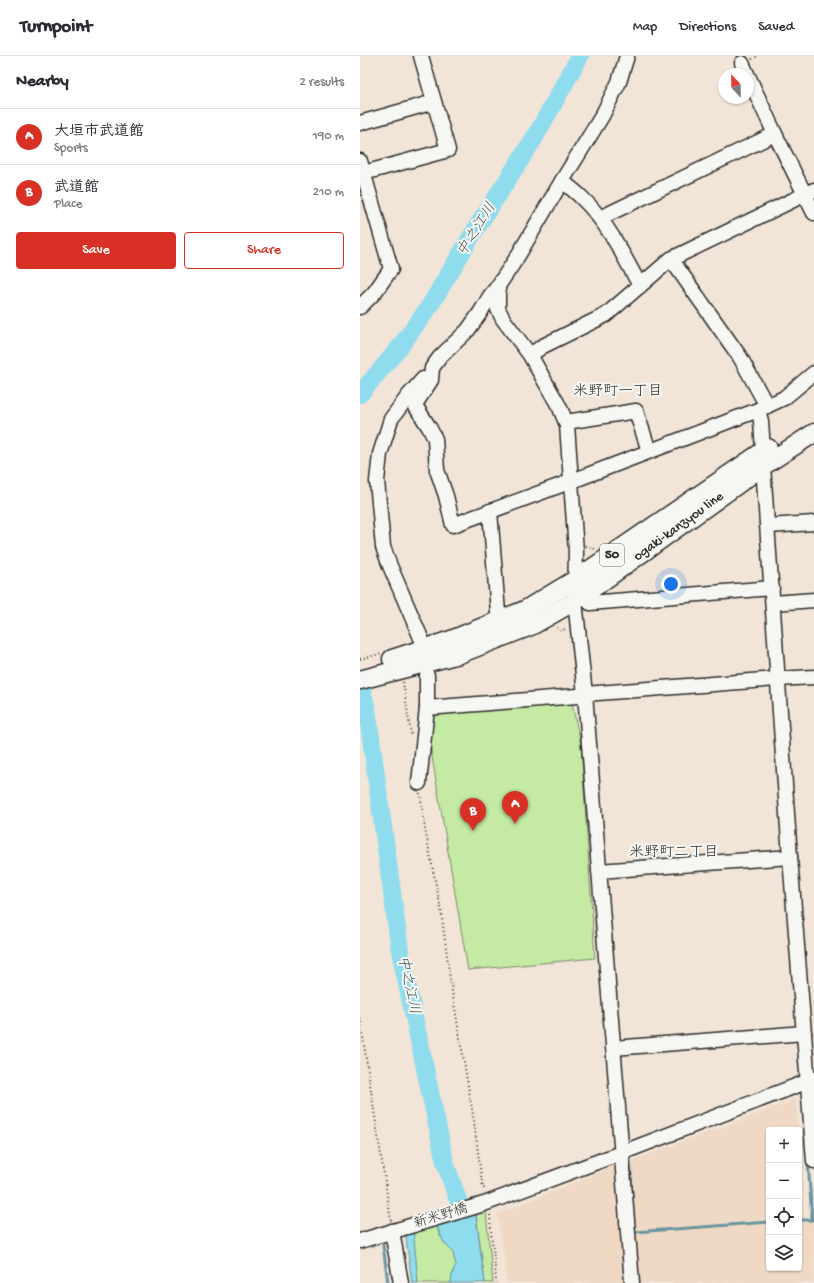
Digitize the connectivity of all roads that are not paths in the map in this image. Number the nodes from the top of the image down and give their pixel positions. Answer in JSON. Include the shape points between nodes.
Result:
{"nodes":[{"id":1,"x":421,"y":56,"type":"edge"},
{"id":2,"x":626,"y":56,"type":"edge"},
{"id":3,"x":754,"y":88,"type":"edge"},
{"id":4,"x":434,"y":102,"type":"junction"},
{"id":5,"x":360,"y":123,"type":"edge"},
{"id":6,"x":775,"y":134,"type":"junction"},
{"id":7,"x":361,"y":169,"type":"edge"},
{"id":8,"x":562,"y":181,"type":"junction"},
{"id":9,"x":809,"y":192,"type":"edge"},
{"id":10,"x":814,"y":213,"type":"edge"},
{"id":11,"x":600,"y":218,"type":"junction"},
{"id":12,"x":671,"y":259,"type":"junction"},
{"id":13,"x":498,"y":286,"type":"junction"},
{"id":14,"x":640,"y":286,"type":"junction"},
{"id":15,"x":360,"y":307,"type":"edge"},
{"id":16,"x":530,"y":355,"type":"junction"},
{"id":17,"x":432,"y":368,"type":"junction"},
{"id":18,"x":814,"y":373,"type":"edge"},
{"id":19,"x":762,"y":408,"type":"junction"},
{"id":20,"x":814,"y":419,"type":"edge"},
{"id":21,"x":566,"y":422,"type":"junction"},
{"id":22,"x":814,"y":433,"type":"edge"},
{"id":23,"x":649,"y":451,"type":"junction"},
{"id":24,"x":763,"y":459,"type":"junction"},
{"id":25,"x":572,"y":481,"type":"junction"},
{"id":26,"x":490,"y":511,"type":"junction"},
{"id":27,"x":814,"y":523,"type":"edge"},
{"id":28,"x":768,"y":526,"type":"junction"},
{"id":29,"x":575,"y":580,"type":"junction"},
{"id":30,"x":772,"y":588,"type":"junction"},
{"id":31,"x":814,"y":600,"type":"edge"},
{"id":32,"x":583,"y":602,"type":"junction"},
{"id":33,"x":773,"y":603,"type":"junction"},
{"id":34,"x":498,"y":613,"type":"dead end"},
{"id":35,"x":421,"y":638,"type":"dead end"},
{"id":36,"x":360,"y":668,"type":"edge"},
{"id":37,"x":397,"y":668,"type":"junction"},
{"id":38,"x":427,"y":675,"type":"dead end"},
{"id":39,"x":814,"y":677,"type":"edge"},
{"id":40,"x":777,"y":678,"type":"junction"},
{"id":41,"x":360,"y":680,"type":"edge"},
{"id":42,"x":584,"y":694,"type":"junction"},
{"id":43,"x":427,"y":708,"type":"junction"},
{"id":44,"x":419,"y":783,"type":"road end"},
{"id":45,"x":790,"y":857,"type":"junction"},
{"id":46,"x":599,"y":871,"type":"junction"},
{"id":47,"x":804,"y":1034,"type":"junction"},
{"id":48,"x":613,"y":1048,"type":"junction"},
{"id":49,"x":811,"y":1080,"type":"edge"},
{"id":50,"x":621,"y":1153,"type":"junction"},
{"id":51,"x":814,"y":1161,"type":"edge"},
{"id":52,"x":395,"y":1231,"type":"junction"},
{"id":53,"x":360,"y":1241,"type":"edge"},
{"id":54,"x":401,"y":1283,"type":"edge"},
{"id":55,"x":632,"y":1283,"type":"edge"}],
"edges":[{"from":1,"to":4,"type":"street"},
{"from":2,"to":8,"type":"street","via":[[619,82],[602,116]]},
{"from":3,"to":6,"type":"street"},
{"from":4,"to":5,"type":"street"},
{"from":4,"to":7,"type":"street","via":[[448,150]]},
{"from":6,"to":9,"type":"street"},
{"from":6,"to":11,"type":"street"},
{"from":7,"to":15,"type":"street","via":[[391,269]]},
{"from":8,"to":11,"type":"street","via":[[582,197]]},
{"from":8,"to":13,"type":"street"},
{"from":9,"to":10,"type":"street"},
{"from":9,"to":12,"type":"street"},
{"from":11,"to":14,"type":"street"},
{"from":12,"to":14,"type":"street"},
{"from":12,"to":19,"type":"street","via":[[740,357]]},
{"from":13,"to":16,"type":"street","via":[[498,308],[503,319]]},
{"from":13,"to":17,"type":"street","via":[[468,330]]},
{"from":14,"to":16,"type":"street","via":[[606,315]]},
{"from":16,"to":21,"type":"street"},
{"from":17,"to":26,"type":"street","via":[[431,380],[416,407],[434,439],[437,470],[453,525]]},
{"from":17,"to":35,"type":"street","via":[[391,419],[380,454],[377,481],[383,547]]},
{"from":18,"to":19,"type":"street","via":[[784,398]]},
{"from":19,"to":23,"type":"street"},
{"from":19,"to":24,"type":"street","via":[[760,421]]},
{"from":20,"to":24,"type":"main road","name":"ogaki-kanzyou line","number":"50"},
{"from":21,"to":23,"type":"street","via":[[636,411]]},
{"from":21,"to":25,"type":"street"},
{"from":22,"to":24,"type":"main road","name":"ogaki-kanzyou line","number":"50"},
{"from":23,"to":25,"type":"street"},
{"from":24,"to":28,"type":"street"},
{"from":24,"to":29,"type":"main road","name":"ogaki-kanzyou line","number":"50"},
{"from":24,"to":32,"type":"main road","name":"ogaki-kanzyou line","number":"50"},
{"from":25,"to":26,"type":"street"},
{"from":25,"to":29,"type":"street"},
{"from":26,"to":34,"type":"street"},
{"from":27,"to":28,"type":"street"},
{"from":28,"to":30,"type":"street"},
{"from":29,"to":32,"type":"street"},
{"from":29,"to":37,"type":"main road","name":"ogaki-kanzyou line","number":"50","via":[[526,610],[451,640]]},
{"from":30,"to":32,"type":"street"},
{"from":30,"to":33,"type":"street"},
{"from":31,"to":33,"type":"street"},
{"from":32,"to":37,"type":"main road","name":"ogaki-kanzyou line","number":"50","via":[[459,654]]},
{"from":32,"to":42,"type":"street"},
{"from":33,"to":40,"type":"street"},
{"from":36,"to":37,"type":"main road","name":"ogaki-kanzyou line","number":"50"},
{"from":37,"to":41,"type":"main road","name":"ogaki-kanzyou line","number":"50"},
{"from":38,"to":43,"type":"street"},
{"from":39,"to":40,"type":"street"},
{"from":40,"to":42,"type":"street"},
{"from":40,"to":45,"type":"street"},
{"from":42,"to":43,"type":"street"},
{"from":42,"to":46,"type":"street"},
{"from":43,"to":44,"type":"street"},
{"from":45,"to":46,"type":"street"},
{"from":45,"to":47,"type":"street"},
{"from":46,"to":48,"type":"street"},
{"from":47,"to":48,"type":"street"},
{"from":47,"to":49,"type":"street"},
{"from":48,"to":50,"type":"street"},
{"from":49,"to":50,"type":"street","name":"新米野橋"},
{"from":49,"to":51,"type":"street"},
{"from":50,"to":52,"type":"street","name":"新米野橋","via":[[486,1203]]},
{"from":50,"to":55,"type":"street"},
{"from":52,"to":53,"type":"street","name":"新米野橋"},
{"from":52,"to":54,"type":"street"}]}
